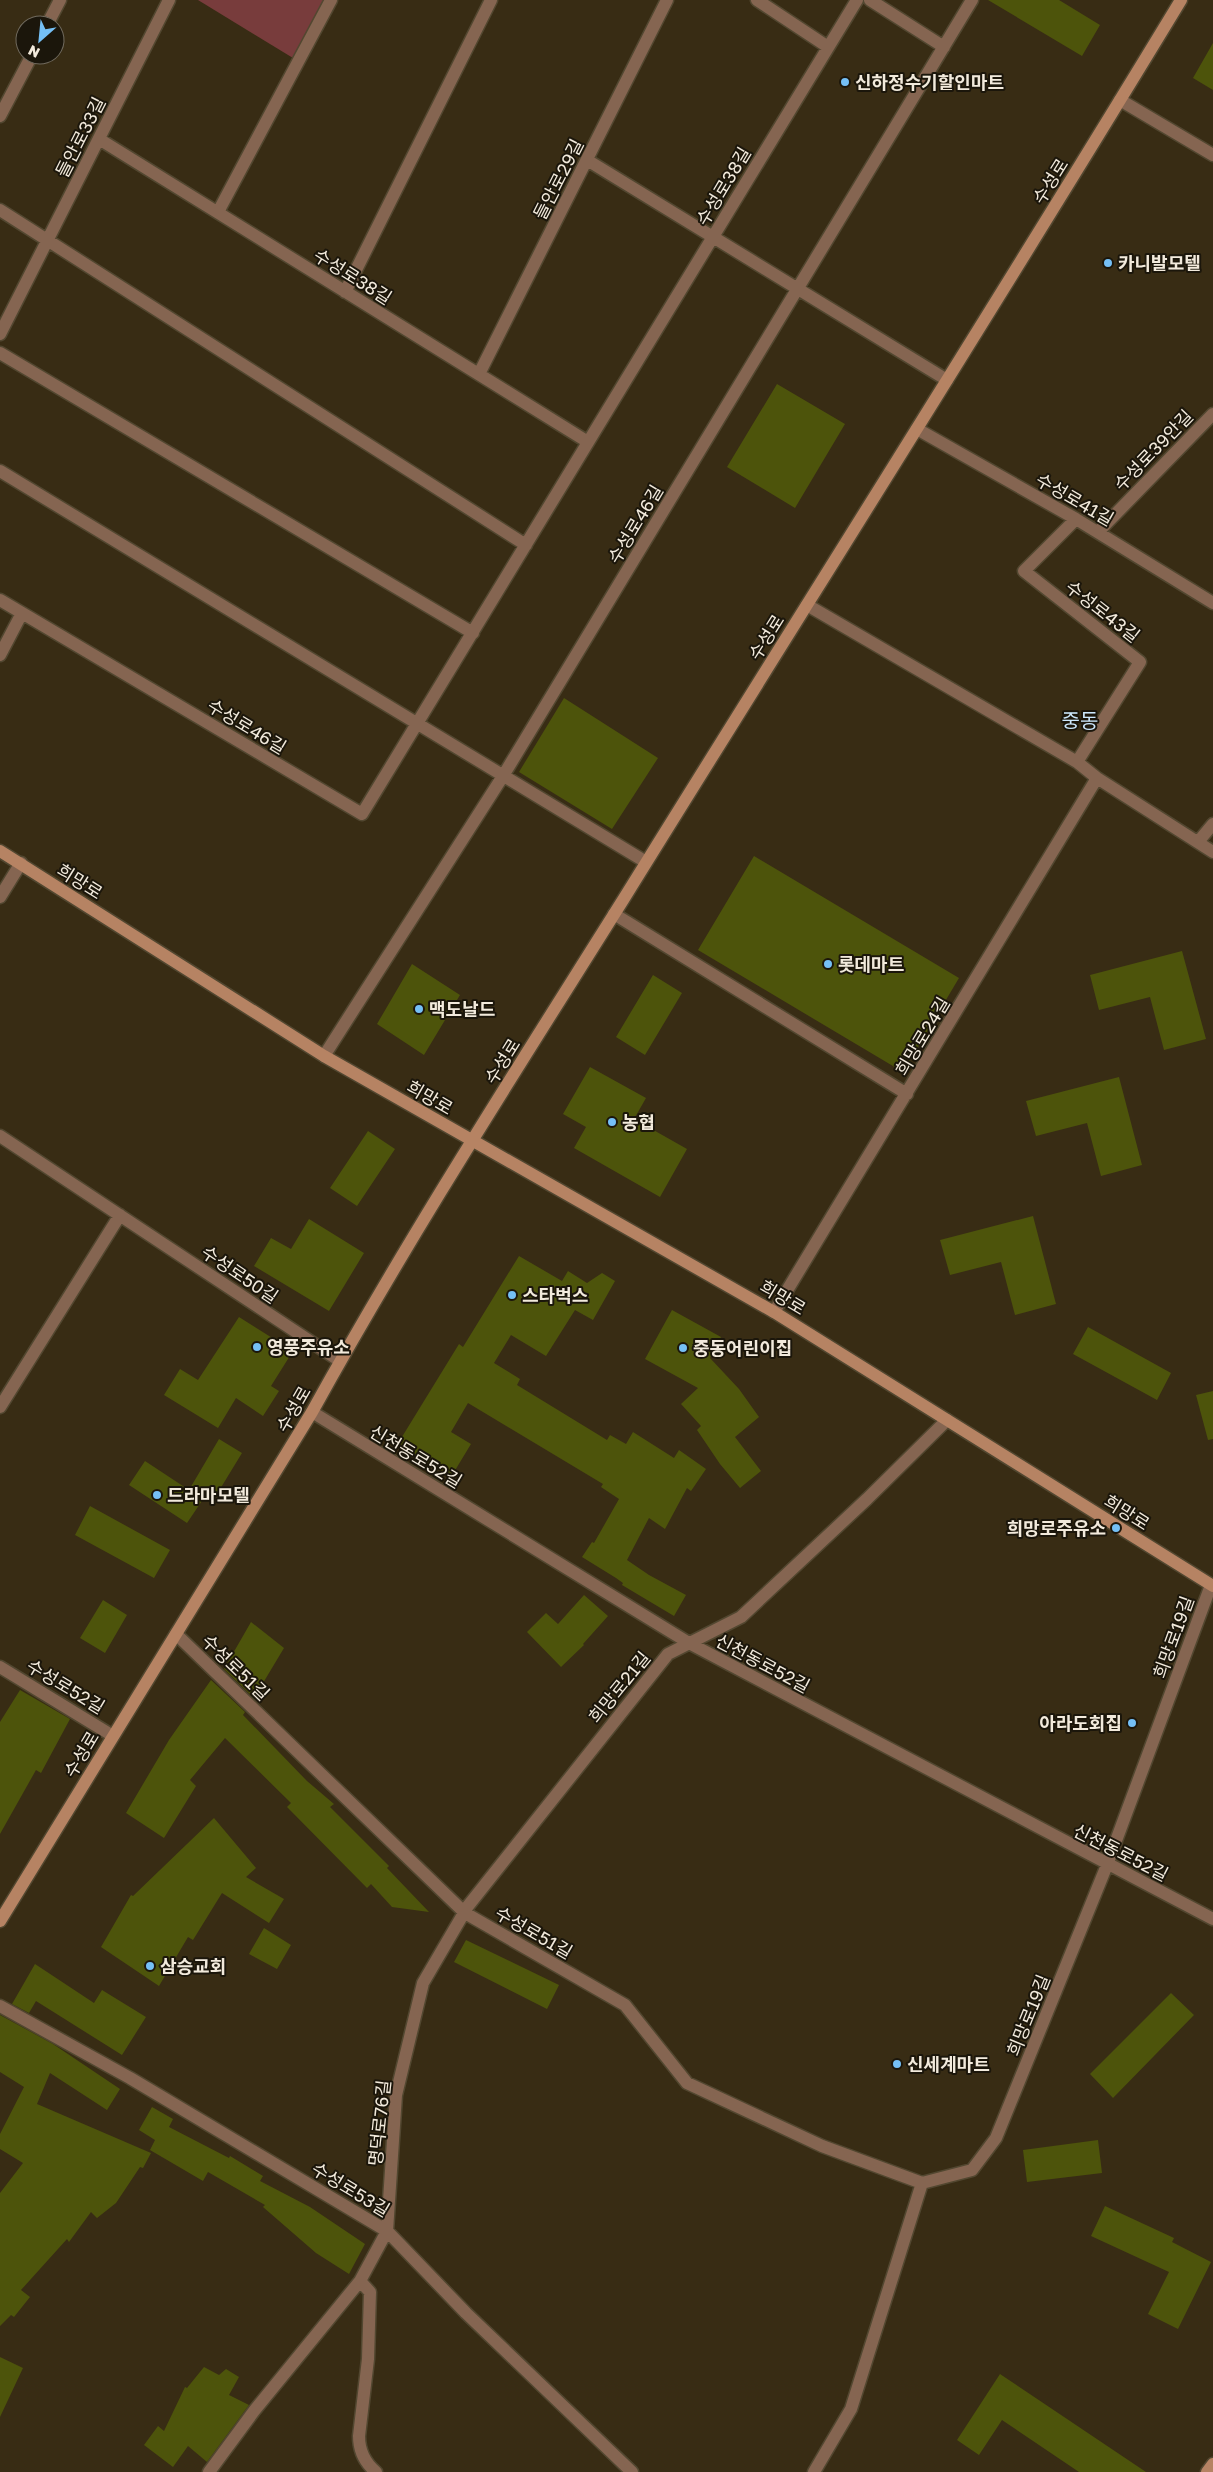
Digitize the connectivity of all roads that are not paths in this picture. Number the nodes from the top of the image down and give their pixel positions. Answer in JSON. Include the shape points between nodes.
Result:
{"nodes":[{"id":1,"x":60,"y":0,"type":"edge"},
{"id":2,"x":169,"y":0,"type":"edge"},
{"id":3,"x":331,"y":0,"type":"edge"},
{"id":4,"x":492,"y":0,"type":"edge"},
{"id":5,"x":667,"y":0,"type":"edge"},
{"id":6,"x":757,"y":0,"type":"edge"},
{"id":7,"x":857,"y":0,"type":"edge"},
{"id":8,"x":870,"y":0,"type":"edge"},
{"id":9,"x":972,"y":0,"type":"edge"},
{"id":10,"x":1181,"y":0,"type":"edge"},
{"id":11,"x":52,"y":15,"type":"edge"},
{"id":12,"x":828,"y":47,"type":"junction"},
{"id":13,"x":944,"y":47,"type":"junction"},
{"id":14,"x":27,"y":65,"type":"edge"},
{"id":15,"x":1120,"y":100,"type":"junction"},
{"id":16,"x":0,"y":116,"type":"edge"},
{"id":17,"x":99,"y":139,"type":"junction"},
{"id":18,"x":1213,"y":155,"type":"edge"},
{"id":19,"x":587,"y":160,"type":"junction"},
{"id":20,"x":0,"y":210,"type":"edge"},
{"id":21,"x":218,"y":212,"type":"junction"},
{"id":22,"x":714,"y":236,"type":"junction"},
{"id":23,"x":48,"y":240,"type":"junction"},
{"id":24,"x":797,"y":290,"type":"junction"},
{"id":25,"x":345,"y":292,"type":"junction"},
{"id":26,"x":0,"y":334,"type":"edge"},
{"id":27,"x":0,"y":354,"type":"edge"},
{"id":28,"x":479,"y":374,"type":"junction"},
{"id":29,"x":948,"y":380,"type":"junction"},
{"id":30,"x":1213,"y":414,"type":"edge"},
{"id":31,"x":917,"y":429,"type":"junction"},
{"id":32,"x":588,"y":442,"type":"junction"},
{"id":33,"x":0,"y":471,"type":"edge"},
{"id":34,"x":1076,"y":519,"type":"junction"},
{"id":35,"x":1098,"y":532,"type":"junction"},
{"id":36,"x":526,"y":546,"type":"junction"},
{"id":37,"x":0,"y":600,"type":"edge"},
{"id":38,"x":1213,"y":603,"type":"edge"},
{"id":39,"x":807,"y":605,"type":"junction"},
{"id":40,"x":22,"y":613,"type":"junction"},
{"id":41,"x":473,"y":632,"type":"junction"},
{"id":42,"x":0,"y":655,"type":"edge"},
{"id":43,"x":418,"y":722,"type":"junction"},
{"id":44,"x":1077,"y":762,"type":"junction"},
{"id":45,"x":504,"y":776,"type":"junction"},
{"id":46,"x":1097,"y":778,"type":"junction"},
{"id":47,"x":1213,"y":824,"type":"edge"},
{"id":48,"x":1198,"y":842,"type":"junction"},
{"id":49,"x":0,"y":850,"type":"edge"},
{"id":50,"x":1213,"y":852,"type":"edge"},
{"id":51,"x":646,"y":862,"type":"junction"},
{"id":52,"x":21,"y":864,"type":"junction"},
{"id":53,"x":0,"y":898,"type":"edge"},
{"id":54,"x":614,"y":914,"type":"junction"},
{"id":55,"x":324,"y":1056,"type":"junction"},
{"id":56,"x":907,"y":1094,"type":"junction"},
{"id":57,"x":0,"y":1136,"type":"edge"},
{"id":58,"x":472,"y":1142,"type":"junction"},
{"id":59,"x":120,"y":1215,"type":"junction"},
{"id":60,"x":774,"y":1312,"type":"junction"},
{"id":61,"x":340,"y":1361,"type":"junction"},
{"id":62,"x":0,"y":1407,"type":"edge"},
{"id":63,"x":312,"y":1412,"type":"junction"},
{"id":64,"x":947,"y":1420,"type":"junction"},
{"id":65,"x":1212,"y":1586,"type":"edge"},
{"id":66,"x":176,"y":1634,"type":"junction"},
{"id":67,"x":689,"y":1644,"type":"junction"},
{"id":68,"x":0,"y":1667,"type":"edge"},
{"id":69,"x":113,"y":1736,"type":"junction"},
{"id":70,"x":1108,"y":1865,"type":"junction"},
{"id":71,"x":465,"y":1913,"type":"junction"},
{"id":72,"x":1213,"y":1919,"type":"edge"},
{"id":73,"x":0,"y":1921,"type":"edge"},
{"id":74,"x":0,"y":2006,"type":"edge"},
{"id":75,"x":922,"y":2184,"type":"junction"},
{"id":76,"x":387,"y":2231,"type":"junction"},
{"id":77,"x":360,"y":2281,"type":"junction"},
{"id":78,"x":1213,"y":2464,"type":"edge"},
{"id":79,"x":209,"y":2472,"type":"edge"},
{"id":80,"x":376,"y":2472,"type":"edge"},
{"id":81,"x":632,"y":2472,"type":"edge"},
{"id":82,"x":814,"y":2472,"type":"edge"},
{"id":83,"x":1207,"y":2472,"type":"edge"}],
"edges":[{"from":1,"to":11,"type":"street"},
{"from":2,"to":17,"type":"street","name":"들안로33길"},
{"from":3,"to":21,"type":"street"},
{"from":4,"to":25,"type":"street"},
{"from":5,"to":19,"type":"street","name":"들안로29길"},
{"from":6,"to":12,"type":"street"},
{"from":7,"to":12,"type":"street","name":"수성로38길"},
{"from":8,"to":13,"type":"street"},
{"from":9,"to":13,"type":"street"},
{"from":10,"to":15,"type":"main road","name":"수성로"},
{"from":12,"to":22,"type":"street","name":"수성로38길"},
{"from":13,"to":24,"type":"street"},
{"from":14,"to":16,"type":"street"},
{"from":15,"to":18,"type":"street"},
{"from":15,"to":29,"type":"main road","name":"수성로"},
{"from":17,"to":21,"type":"street","name":"수성로38길"},
{"from":17,"to":23,"type":"street","name":"들안로33길"},
{"from":19,"to":22,"type":"street"},
{"from":19,"to":28,"type":"street","name":"들안로29길"},
{"from":20,"to":23,"type":"street"},
{"from":21,"to":25,"type":"street","name":"수성로38길"},
{"from":22,"to":24,"type":"street"},
{"from":22,"to":32,"type":"street","name":"수성로38길"},
{"from":23,"to":26,"type":"street","name":"들안로33길"},
{"from":23,"to":36,"type":"street"},
{"from":24,"to":29,"type":"street"},
{"from":24,"to":45,"type":"street","name":"수성로46길"},
{"from":25,"to":28,"type":"street","name":"수성로38길"},
{"from":27,"to":41,"type":"street"},
{"from":28,"to":32,"type":"street","name":"수성로38길"},
{"from":29,"to":31,"type":"main road","name":"수성로"},
{"from":30,"to":35,"type":"street","name":"수성로39안길"},
{"from":31,"to":34,"type":"street","name":"수성로41길"},
{"from":31,"to":39,"type":"main road","name":"수성로"},
{"from":32,"to":36,"type":"street","name":"수성로38길"},
{"from":33,"to":43,"type":"street"},
{"from":34,"to":35,"type":"street","name":"수성로41길"},
{"from":34,"to":44,"type":"street","name":"수성로43길","via":[[1024,571],[1140,662]]},
{"from":35,"to":38,"type":"street","name":"수성로41길"},
{"from":36,"to":41,"type":"street","name":"수성로38길"},
{"from":37,"to":40,"type":"street"},
{"from":39,"to":44,"type":"street"},
{"from":39,"to":51,"type":"main road","name":"수성로"},
{"from":40,"to":42,"type":"street"},
{"from":40,"to":43,"type":"street","name":"수성로46길","via":[[362,814]]},
{"from":41,"to":43,"type":"street","name":"수성로38길"},
{"from":43,"to":45,"type":"street"},
{"from":44,"to":46,"type":"street"},
{"from":45,"to":51,"type":"street"},
{"from":45,"to":55,"type":"street"},
{"from":46,"to":48,"type":"street"},
{"from":46,"to":56,"type":"street","name":"희망로24길"},
{"from":47,"to":48,"type":"street"},
{"from":48,"to":50,"type":"street"},
{"from":49,"to":52,"type":"main road","name":"희망로"},
{"from":51,"to":54,"type":"main road","name":"수성로"},
{"from":52,"to":53,"type":"street"},
{"from":52,"to":55,"type":"main road","name":"희망로"},
{"from":54,"to":56,"type":"street"},
{"from":54,"to":58,"type":"main road","name":"수성로"},
{"from":55,"to":58,"type":"main road","name":"희망로"},
{"from":56,"to":60,"type":"street","name":"희망로24길"},
{"from":57,"to":59,"type":"street","name":"수성로50길"},
{"from":58,"to":60,"type":"main road","name":"희망로"},
{"from":58,"to":61,"type":"main road","name":"수성로"},
{"from":59,"to":61,"type":"street","name":"수성로50길"},
{"from":59,"to":62,"type":"street"},
{"from":60,"to":64,"type":"main road","name":"희망로"},
{"from":61,"to":63,"type":"main road","name":"수성로"},
{"from":63,"to":66,"type":"main road","name":"수성로"},
{"from":63,"to":67,"type":"street","name":"신천동로52길"},
{"from":64,"to":65,"type":"main road","name":"희망로"},
{"from":64,"to":67,"type":"street","name":"희망로21길","via":[[741,1617]]},
{"from":65,"to":70,"type":"street","name":"희망로19길"},
{"from":66,"to":69,"type":"main road","name":"수성로"},
{"from":66,"to":71,"type":"street","name":"수성로51길"},
{"from":67,"to":70,"type":"street","name":"신천동로52길"},
{"from":67,"to":71,"type":"street","name":"희망로21길","via":[[668,1654]]},
{"from":68,"to":69,"type":"street","name":"수성로52길"},
{"from":69,"to":73,"type":"main road","name":"수성로"},
{"from":70,"to":72,"type":"street","name":"신천동로52길"},
{"from":70,"to":75,"type":"street","name":"희망로19길","via":[[996,2138],[972,2170]]},
{"from":71,"to":75,"type":"street","name":"수성로51길","via":[[625,2005],[687,2083],[822,2146]]},
{"from":71,"to":76,"type":"street","name":"명덕로76길","via":[[423,1983],[396,2095]]},
{"from":74,"to":76,"type":"street","name":"수성로53길","via":[[130,2078]]},
{"from":75,"to":82,"type":"street","via":[[850,2409]]},
{"from":76,"to":77,"type":"street","name":"명덕로76길"},
{"from":76,"to":81,"type":"street","name":"수성로53길","via":[[466,2313]]},
{"from":77,"to":79,"type":"street","name":"명덕로76길","via":[[254,2411]]},
{"from":77,"to":80,"type":"street","via":[[370,2292],[370,2323],[359,2450]]},
{"from":78,"to":83,"type":"main road"}]}
